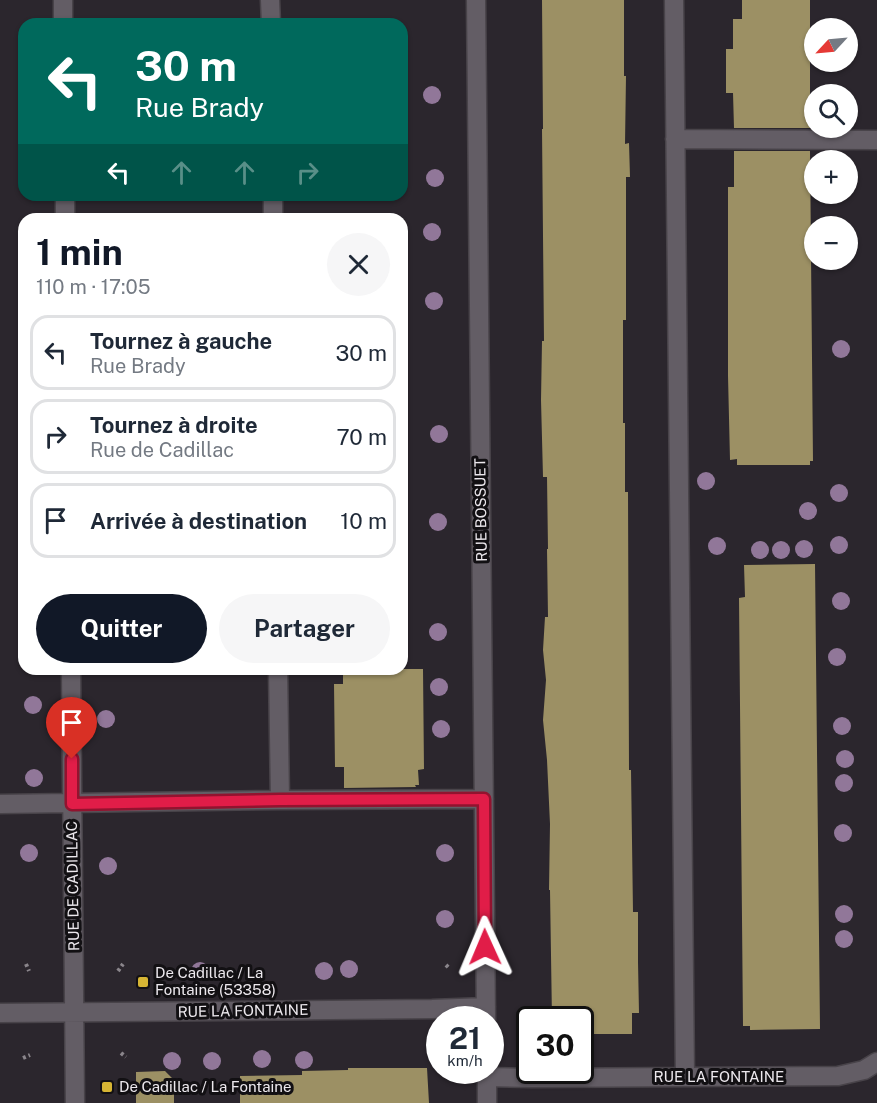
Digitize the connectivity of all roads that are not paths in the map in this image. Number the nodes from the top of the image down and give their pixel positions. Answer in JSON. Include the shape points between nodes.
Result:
{"nodes":[{"id":1,"x":63,"y":0,"type":"edge"},
{"id":2,"x":270,"y":0,"type":"edge"},
{"id":3,"x":476,"y":0,"type":"edge"},
{"id":4,"x":674,"y":0,"type":"edge"},
{"id":5,"x":63,"y":18,"type":"edge"},
{"id":6,"x":270,"y":18,"type":"edge"},
{"id":7,"x":675,"y":139,"type":"junction"},
{"id":8,"x":877,"y":140,"type":"edge"},
{"id":9,"x":71,"y":675,"type":"edge"},
{"id":10,"x":278,"y":675,"type":"edge"},
{"id":11,"x":484,"y":799,"type":"junction"},
{"id":12,"x":280,"y":800,"type":"junction"},
{"id":13,"x":0,"y":804,"type":"edge"},
{"id":14,"x":72,"y":804,"type":"junction"},
{"id":15,"x":486,"y":1006,"type":"edge"},
{"id":16,"x":426,"y":1010,"type":"edge"},
{"id":17,"x":0,"y":1013,"type":"edge"},
{"id":18,"x":74,"y":1013,"type":"junction"},
{"id":19,"x":877,"y":1062,"type":"edge"},
{"id":20,"x":504,"y":1074,"type":"edge"},
{"id":21,"x":684,"y":1077,"type":"junction"},
{"id":22,"x":487,"y":1084,"type":"edge"},
{"id":23,"x":75,"y":1103,"type":"edge"},
{"id":24,"x":487,"y":1103,"type":"edge"}],
"edges":[{"from":1,"to":5,"type":"street"},
{"from":2,"to":6,"type":"street"},
{"from":3,"to":11,"type":"street","name":"RUE BOSSUET"},
{"from":4,"to":7,"type":"street"},
{"from":7,"to":8,"type":"street"},
{"from":7,"to":21,"type":"street"},
{"from":9,"to":14,"type":"street","name":"RUE DE CADILLAC"},
{"from":10,"to":12,"type":"street"},
{"from":11,"to":12,"type":"street"},
{"from":11,"to":15,"type":"street","name":"RUE BOSSUET"},
{"from":12,"to":14,"type":"street"},
{"from":13,"to":14,"type":"street"},
{"from":14,"to":18,"type":"street","name":"RUE DE CADILLAC"},
{"from":16,"to":18,"type":"street","name":"RUE LA FONTAINE"},
{"from":17,"to":18,"type":"street","name":"RUE LA FONTAINE"},
{"from":18,"to":23,"type":"street","name":"RUE DE CADILLAC"},
{"from":19,"to":21,"type":"street","name":"RUE LA FONTAINE","via":[[864,1070],[838,1076]]},
{"from":20,"to":21,"type":"street","name":"RUE LA FONTAINE"},
{"from":22,"to":24,"type":"street"}]}
